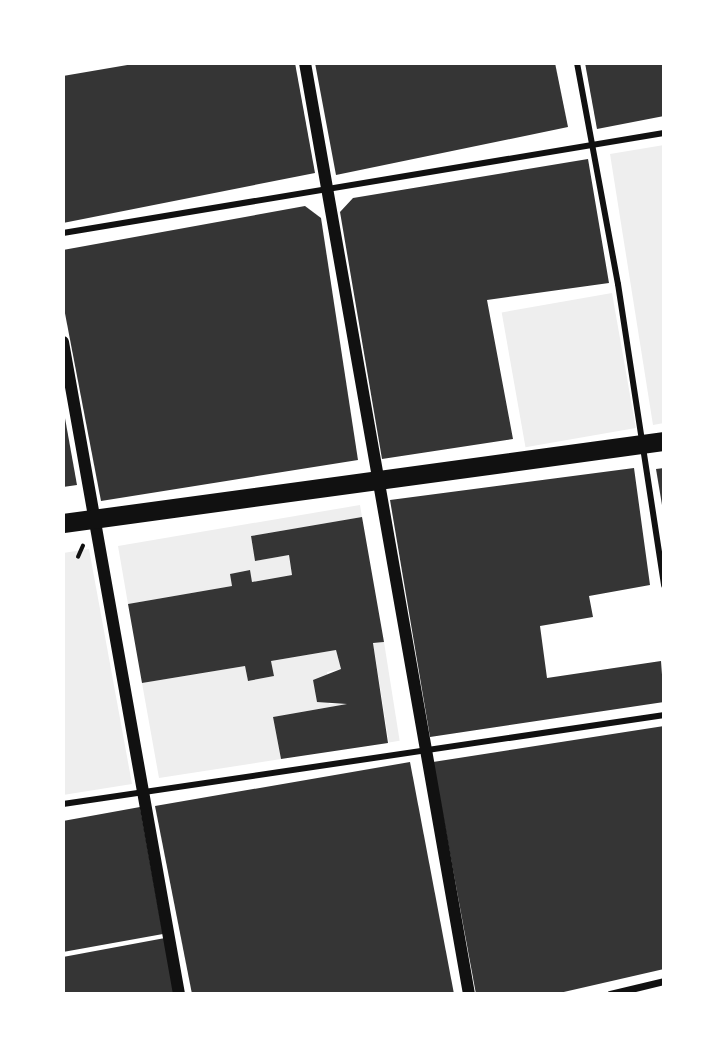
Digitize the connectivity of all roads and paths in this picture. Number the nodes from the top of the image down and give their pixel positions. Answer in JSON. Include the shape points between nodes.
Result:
{"nodes":[{"id":1,"x":305,"y":63,"type":"edge"},
{"id":2,"x":577,"y":63,"type":"edge"},
{"id":3,"x":664,"y":133,"type":"edge"},
{"id":4,"x":592,"y":145,"type":"junction"},
{"id":5,"x":328,"y":188,"type":"junction"},
{"id":6,"x":63,"y":233,"type":"edge"},
{"id":7,"x":63,"y":342,"type":"edge"},
{"id":8,"x":664,"y":441,"type":"edge"},
{"id":9,"x":644,"y":444,"type":"junction"},
{"id":10,"x":377,"y":481,"type":"junction"},
{"id":11,"x":96,"y":519,"type":"junction"},
{"id":12,"x":63,"y":523,"type":"edge"},
{"id":13,"x":664,"y":586,"type":"edge"},
{"id":14,"x":664,"y":715,"type":"edge"},
{"id":15,"x":422,"y":748,"type":"junction"},
{"id":16,"x":145,"y":792,"type":"junction"},
{"id":17,"x":63,"y":804,"type":"edge"},
{"id":18,"x":664,"y":981,"type":"edge"},
{"id":19,"x":179,"y":994,"type":"edge"},
{"id":20,"x":469,"y":994,"type":"edge"},
{"id":21,"x":610,"y":994,"type":"edge"}],
"edges":[{"from":1,"to":5,"type":"street"},
{"from":2,"to":4,"type":"street"},
{"from":3,"to":4,"type":"street"},
{"from":4,"to":5,"type":"street"},
{"from":4,"to":9,"type":"street"},
{"from":5,"to":6,"type":"street"},
{"from":5,"to":10,"type":"street"},
{"from":7,"to":11,"type":"street"},
{"from":8,"to":9,"type":"highway"},
{"from":9,"to":10,"type":"highway"},
{"from":9,"to":13,"type":"street"},
{"from":10,"to":11,"type":"highway"},
{"from":10,"to":15,"type":"street"},
{"from":11,"to":12,"type":"highway"},
{"from":11,"to":16,"type":"street"},
{"from":14,"to":15,"type":"street"},
{"from":15,"to":16,"type":"street"},
{"from":15,"to":20,"type":"street"},
{"from":16,"to":17,"type":"street"},
{"from":16,"to":19,"type":"street"},
{"from":18,"to":21,"type":"street"}]}
